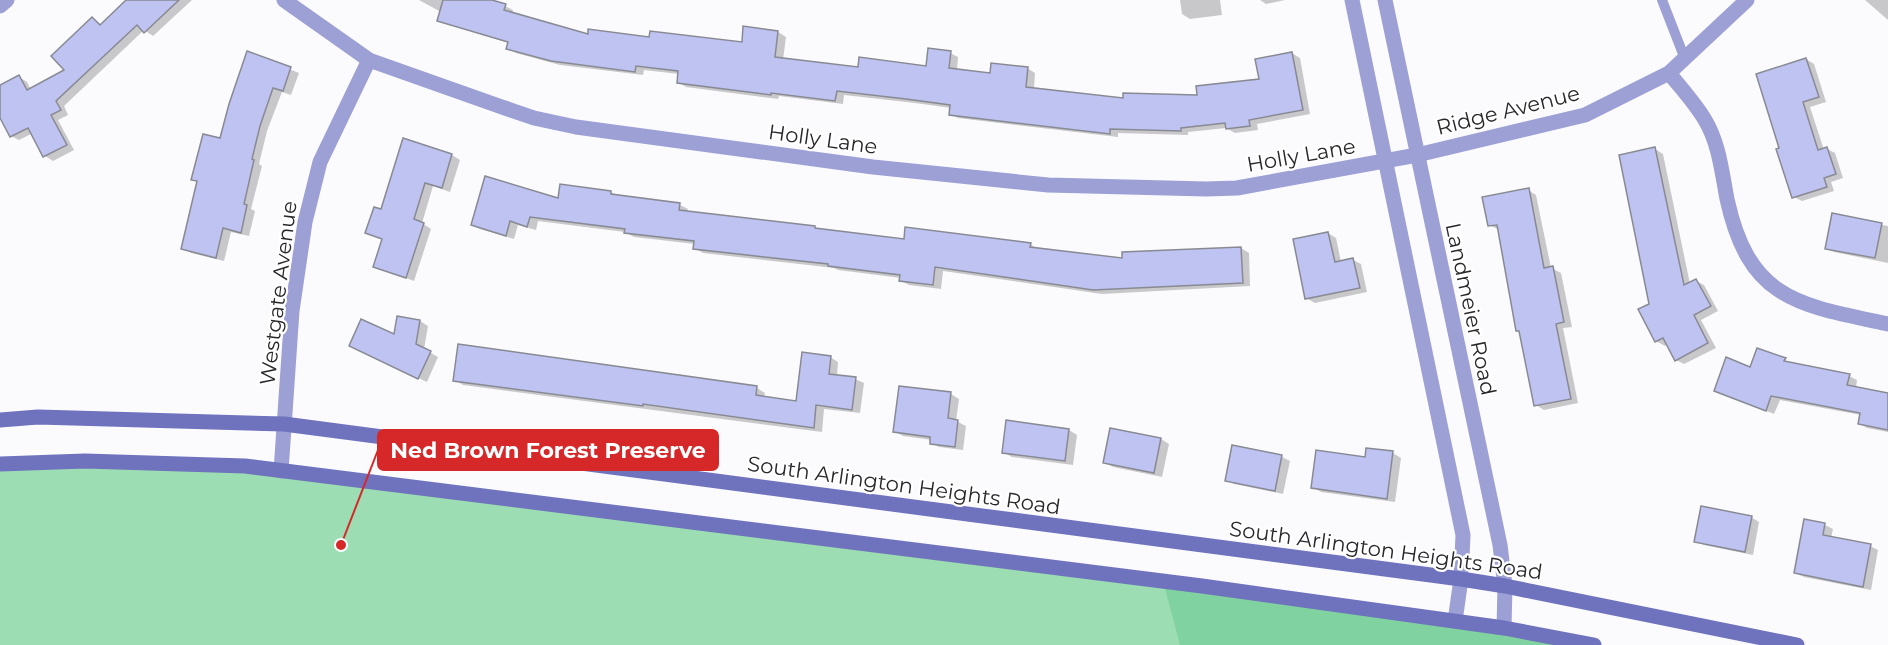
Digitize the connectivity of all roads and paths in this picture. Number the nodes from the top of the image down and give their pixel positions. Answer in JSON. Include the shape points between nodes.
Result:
{"nodes":[{"id":1,"x":6,"y":0,"type":"edge"},
{"id":2,"x":284,"y":0,"type":"edge"},
{"id":3,"x":1352,"y":0,"type":"edge"},
{"id":4,"x":1385,"y":0,"type":"edge"},
{"id":5,"x":1662,"y":0,"type":"edge"},
{"id":6,"x":1747,"y":0,"type":"edge"},
{"id":7,"x":0,"y":6,"type":"edge"},
{"id":8,"x":1685,"y":59,"type":"junction"},
{"id":9,"x":369,"y":60,"type":"junction"},
{"id":10,"x":1669,"y":73,"type":"junction"},
{"id":11,"x":1417,"y":155,"type":"junction"},
{"id":12,"x":1386,"y":161,"type":"junction"},
{"id":13,"x":1888,"y":324,"type":"edge"},
{"id":14,"x":0,"y":420,"type":"edge"},
{"id":15,"x":284,"y":424,"type":"junction"},
{"id":16,"x":0,"y":464,"type":"edge"},
{"id":17,"x":280,"y":471,"type":"junction"},
{"id":18,"x":1461,"y":579,"type":"junction"},
{"id":19,"x":1505,"y":586,"type":"junction"},
{"id":20,"x":1455,"y":621,"type":"junction"},
{"id":21,"x":1504,"y":628,"type":"junction"},
{"id":22,"x":1594,"y":645,"type":"edge"},
{"id":23,"x":1797,"y":645,"type":"edge"}],
"edges":[{"from":1,"to":7,"type":"street"},
{"from":2,"to":9,"type":"street","name":"Holly Lane"},
{"from":3,"to":12,"type":"street"},
{"from":4,"to":11,"type":"street","name":"Landmeier Road"},
{"from":5,"to":8,"type":"lane"},
{"from":6,"to":8,"type":"street","name":"Ridge Avenue"},
{"from":8,"to":10,"type":"street","name":"Ridge Avenue"},
{"from":9,"to":12,"type":"street","name":"Holly Lane","via":[[534,118],[873,168],[1048,185],[1206,189],[1271,183]]},
{"from":9,"to":15,"type":"street","name":"Westgate Avenue","via":[[312,189],[292,312]]},
{"from":10,"to":11,"type":"street","name":"Ridge Avenue","via":[[1585,115]]},
{"from":10,"to":13,"type":"street","via":[[1706,121],[1716,146],[1736,234],[1756,271],[1785,295],[1801,302]]},
{"from":11,"to":12,"type":"street","name":"Ridge Avenue"},
{"from":11,"to":19,"type":"street","name":"Landmeier Road","via":[[1500,544]]},
{"from":12,"to":18,"type":"street","via":[[1463,535]]},
{"from":14,"to":15,"type":"main road","name":"South Arlington Heights Road","via":[[49,417]]},
{"from":15,"to":17,"type":"street","name":"Westgate Avenue"},
{"from":15,"to":18,"type":"main road","name":"South Arlington Heights Road"},
{"from":16,"to":17,"type":"main road","via":[[85,460],[245,466]]},
{"from":17,"to":20,"type":"main road"},
{"from":18,"to":19,"type":"main road","name":"South Arlington Heights Road"},
{"from":18,"to":20,"type":"street"},
{"from":19,"to":21,"type":"street","name":"Landmeier Road"},
{"from":19,"to":23,"type":"main road","name":"South Arlington Heights Road"},
{"from":20,"to":21,"type":"main road"},
{"from":21,"to":22,"type":"main road"}]}
